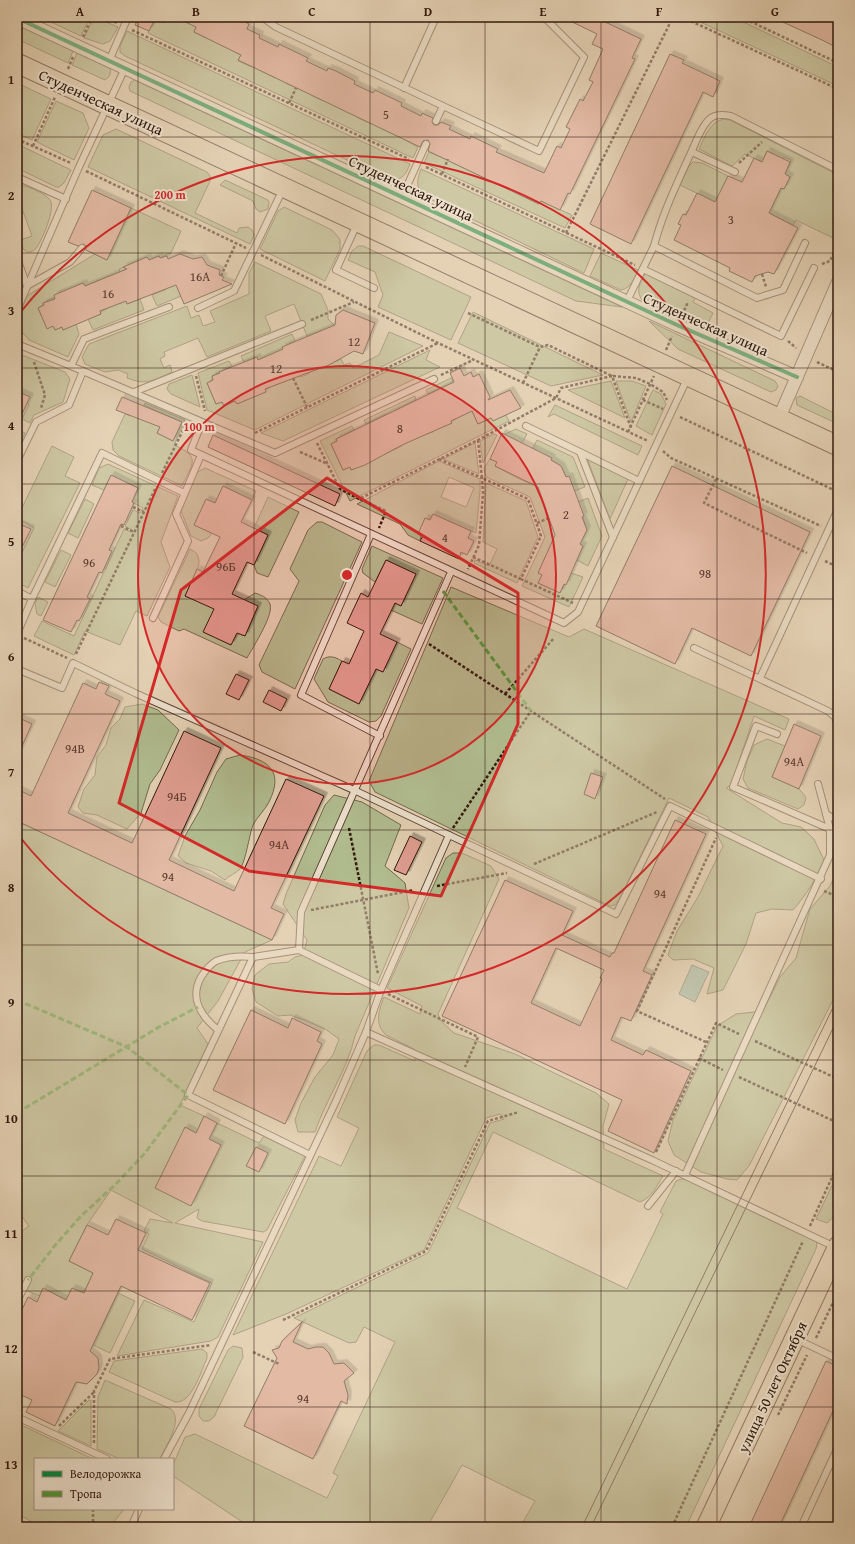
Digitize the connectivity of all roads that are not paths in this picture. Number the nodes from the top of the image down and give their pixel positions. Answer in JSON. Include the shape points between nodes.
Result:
{"nodes":[{"id":1,"x":128,"y":17,"type":"edge"},
{"id":2,"x":262,"y":17,"type":"edge"},
{"id":3,"x":436,"y":17,"type":"edge"},
{"id":4,"x":544,"y":17,"type":"edge"},
{"id":5,"x":17,"y":18,"type":"edge"},
{"id":6,"x":108,"y":60,"type":"junction"},
{"id":7,"x":17,"y":63,"type":"edge"},
{"id":8,"x":125,"y":68,"type":"junction"},
{"id":9,"x":404,"y":88,"type":"junction"},
{"id":10,"x":108,"y":106,"type":"junction"},
{"id":11,"x":443,"y":106,"type":"junction"},
{"id":12,"x":436,"y":121,"type":"dead end"},
{"id":13,"x":426,"y":144,"type":"dead end"},
{"id":14,"x":692,"y":152,"type":"junction"},
{"id":15,"x":838,"y":170,"type":"edge"},
{"id":16,"x":733,"y":171,"type":"road end"},
{"id":17,"x":17,"y":177,"type":"edge"},
{"id":18,"x":283,"y":187,"type":"junction"},
{"id":19,"x":402,"y":197,"type":"junction"},
{"id":20,"x":66,"y":199,"type":"junction"},
{"id":21,"x":358,"y":223,"type":"junction"},
{"id":22,"x":805,"y":244,"type":"dead end"},
{"id":23,"x":654,"y":246,"type":"junction"},
{"id":24,"x":82,"y":248,"type":"dead end"},
{"id":25,"x":17,"y":258,"type":"edge"},
{"id":26,"x":814,"y":268,"type":"road end"},
{"id":27,"x":643,"y":269,"type":"junction"},
{"id":28,"x":838,"y":282,"type":"edge"},
{"id":29,"x":27,"y":286,"type":"junction"},
{"id":30,"x":374,"y":288,"type":"dead end"},
{"id":31,"x":627,"y":302,"type":"junction"},
{"id":32,"x":169,"y":307,"type":"dead end"},
{"id":33,"x":198,"y":308,"type":"dead end"},
{"id":34,"x":17,"y":310,"type":"edge"},
{"id":35,"x":302,"y":324,"type":"road end"},
{"id":36,"x":17,"y":344,"type":"edge"},
{"id":37,"x":71,"y":366,"type":"junction"},
{"id":38,"x":83,"y":371,"type":"junction"},
{"id":39,"x":688,"y":377,"type":"junction"},
{"id":40,"x":797,"y":377,"type":"junction"},
{"id":41,"x":434,"y":379,"type":"road end"},
{"id":42,"x":134,"y":392,"type":"junction"},
{"id":43,"x":779,"y":418,"type":"junction"},
{"id":44,"x":202,"y":422,"type":"junction"},
{"id":45,"x":526,"y":426,"type":"dead end"},
{"id":46,"x":838,"y":446,"type":"edge"},
{"id":47,"x":580,"y":452,"type":"junction"},
{"id":48,"x":201,"y":455,"type":"junction"},
{"id":49,"x":17,"y":461,"type":"edge"},
{"id":50,"x":639,"y":481,"type":"junction"},
{"id":51,"x":184,"y":493,"type":"junction"},
{"id":52,"x":838,"y":509,"type":"edge"},
{"id":53,"x":373,"y":535,"type":"junction"},
{"id":54,"x":613,"y":537,"type":"junction"},
{"id":55,"x":451,"y":572,"type":"junction"},
{"id":56,"x":17,"y":591,"type":"edge"},
{"id":57,"x":32,"y":599,"type":"junction"},
{"id":58,"x":153,"y":618,"type":"dead end"},
{"id":59,"x":17,"y":634,"type":"edge"},
{"id":60,"x":694,"y":648,"type":"dead end"},
{"id":61,"x":18,"y":671,"type":"edge"},
{"id":62,"x":760,"y":678,"type":"junction"},
{"id":63,"x":838,"y":724,"type":"edge"},
{"id":64,"x":778,"y":734,"type":"dead end"},
{"id":65,"x":380,"y":736,"type":"junction"},
{"id":66,"x":838,"y":753,"type":"edge"},
{"id":67,"x":838,"y":774,"type":"edge"},
{"id":68,"x":818,"y":784,"type":"dead end"},
{"id":69,"x":356,"y":791,"type":"junction"},
{"id":70,"x":826,"y":814,"type":"junction"},
{"id":71,"x":838,"y":821,"type":"edge"},
{"id":72,"x":830,"y":829,"type":"junction"},
{"id":73,"x":448,"y":835,"type":"junction"},
{"id":74,"x":821,"y":880,"type":"junction"},
{"id":75,"x":299,"y":950,"type":"junction"},
{"id":76,"x":253,"y":957,"type":"junction"},
{"id":77,"x":381,"y":990,"type":"junction"},
{"id":78,"x":218,"y":1030,"type":"junction"},
{"id":79,"x":366,"y":1032,"type":"junction"},
{"id":80,"x":310,"y":1154,"type":"junction"},
{"id":81,"x":676,"y":1171,"type":"junction"},
{"id":82,"x":685,"y":1175,"type":"junction"},
{"id":83,"x":648,"y":1206,"type":"dead end"},
{"id":84,"x":838,"y":1247,"type":"edge"},
{"id":85,"x":28,"y":1280,"type":"dead end"},
{"id":86,"x":17,"y":1301,"type":"edge"},
{"id":87,"x":794,"y":1339,"type":"junction"},
{"id":88,"x":838,"y":1360,"type":"edge"},
{"id":89,"x":17,"y":1417,"type":"edge"},
{"id":90,"x":838,"y":1447,"type":"edge"},
{"id":91,"x":104,"y":1458,"type":"edge"},
{"id":92,"x":165,"y":1458,"type":"edge"},
{"id":93,"x":139,"y":1510,"type":"edge"},
{"id":94,"x":131,"y":1527,"type":"edge"},
{"id":95,"x":706,"y":1527,"type":"edge"},
{"id":96,"x":801,"y":1527,"type":"edge"}],
"edges":[{"from":1,"to":6,"type":"lane"},
{"from":2,"to":9,"type":"lane","via":[[276,27]]},
{"from":3,"to":9,"type":"lane"},
{"from":4,"to":11,"type":"lane","via":[[584,57],[539,151]]},
{"from":5,"to":6,"type":"street","name":"Студенческая улица"},
{"from":6,"to":8,"type":"street","name":"Студенческая улица"},
{"from":7,"to":10,"type":"main road","name":"Студенческая улица"},
{"from":8,"to":10,"type":"lane"},
{"from":8,"to":19,"type":"street","name":"Студенческая улица"},
{"from":9,"to":11,"type":"lane"},
{"from":10,"to":18,"type":"main road","name":"Студенческая улица"},
{"from":10,"to":20,"type":"lane"},
{"from":11,"to":12,"type":"lane"},
{"from":13,"to":19,"type":"lane"},
{"from":14,"to":15,"type":"lane","via":[[706,122],[714,115],[722,114],[731,116]]},
{"from":14,"to":16,"type":"lane"},
{"from":14,"to":23,"type":"lane","via":[[660,221]]},
{"from":17,"to":20,"type":"lane"},
{"from":18,"to":21,"type":"main road","name":"Студенческая улица"},
{"from":18,"to":33,"type":"lane","via":[[234,291]]},
{"from":19,"to":31,"type":"street","name":"Студенческая улица"},
{"from":20,"to":29,"type":"lane"},
{"from":21,"to":30,"type":"lane","via":[[336,270]]},
{"from":21,"to":39,"type":"main road","name":"Студенческая улица"},
{"from":22,"to":23,"type":"lane","via":[[783,290],[757,298]]},
{"from":23,"to":27,"type":"lane"},
{"from":24,"to":29,"type":"lane","via":[[70,262]]},
{"from":25,"to":29,"type":"lane"},
{"from":26,"to":27,"type":"lane","via":[[781,336]]},
{"from":27,"to":31,"type":"lane"},
{"from":28,"to":40,"type":"street"},
{"from":29,"to":34,"type":"lane"},
{"from":31,"to":40,"type":"street","name":"Студенческая улица"},
{"from":32,"to":37,"type":"lane","via":[[84,340]]},
{"from":35,"to":42,"type":"lane"},
{"from":36,"to":37,"type":"lane"},
{"from":37,"to":38,"type":"lane"},
{"from":38,"to":42,"type":"lane"},
{"from":38,"to":49,"type":"lane","via":[[69,405],[36,422]]},
{"from":39,"to":43,"type":"main road","name":"Студенческая улица"},
{"from":39,"to":50,"type":"lane"},
{"from":40,"to":43,"type":"street"},
{"from":41,"to":44,"type":"lane","via":[[275,453]]},
{"from":42,"to":44,"type":"lane"},
{"from":43,"to":46,"type":"main road","name":"Студенческая улица"},
{"from":44,"to":48,"type":"lane","via":[[191,450]]},
{"from":45,"to":47,"type":"lane"},
{"from":47,"to":50,"type":"lane"},
{"from":47,"to":54,"type":"lane"},
{"from":48,"to":51,"type":"lane"},
{"from":48,"to":53,"type":"lane"},
{"from":50,"to":54,"type":"lane"},
{"from":51,"to":57,"type":"lane","via":[[102,453]]},
{"from":51,"to":58,"type":"lane","via":[[176,514],[188,541]]},
{"from":52,"to":62,"type":"lane"},
{"from":53,"to":55,"type":"lane"},
{"from":53,"to":65,"type":"lane","via":[[301,695]]},
{"from":54,"to":55,"type":"lane","via":[[578,612],[564,623]]},
{"from":55,"to":65,"type":"lane"},
{"from":56,"to":57,"type":"lane"},
{"from":57,"to":59,"type":"lane"},
{"from":60,"to":62,"type":"lane"},
{"from":61,"to":69,"type":"lane","via":[[62,688],[73,662],[137,694]]},
{"from":62,"to":63,"type":"lane","via":[[828,711]]},
{"from":64,"to":72,"type":"lane","via":[[756,726],[733,787]]},
{"from":65,"to":69,"type":"lane"},
{"from":66,"to":67,"type":"lane"},
{"from":68,"to":70,"type":"lane"},
{"from":69,"to":73,"type":"lane"},
{"from":69,"to":75,"type":"lane","via":[[301,912]]},
{"from":70,"to":71,"type":"lane"},
{"from":70,"to":72,"type":"lane"},
{"from":72,"to":74,"type":"lane","via":[[830,855]]},
{"from":73,"to":74,"type":"lane","via":[[616,914],[670,806]]},
{"from":73,"to":77,"type":"lane"},
{"from":74,"to":82,"type":"lane"},
{"from":75,"to":76,"type":"lane"},
{"from":75,"to":77,"type":"lane"},
{"from":76,"to":78,"type":"lane"},
{"from":76,"to":78,"type":"lane","via":[[234,956],[216,962],[206,970],[200,980],[195,997],[198,1007],[207,1021]]},
{"from":77,"to":79,"type":"lane"},
{"from":78,"to":80,"type":"lane","via":[[188,1095]]},
{"from":79,"to":80,"type":"lane"},
{"from":79,"to":81,"type":"lane"},
{"from":80,"to":92,"type":"lane","via":[[189,1413]]},
{"from":81,"to":82,"type":"lane"},
{"from":81,"to":83,"type":"lane"},
{"from":82,"to":84,"type":"lane"},
{"from":84,"to":87,"type":"main road","name":"улица 50 лет Октября"},
{"from":85,"to":86,"type":"lane"},
{"from":87,"to":88,"type":"lane"},
{"from":87,"to":95,"type":"main road","name":"улица 50 лет Октября"},
{"from":89,"to":91,"type":"lane"},
{"from":90,"to":96,"type":"lane"},
{"from":93,"to":94,"type":"lane"}]}
